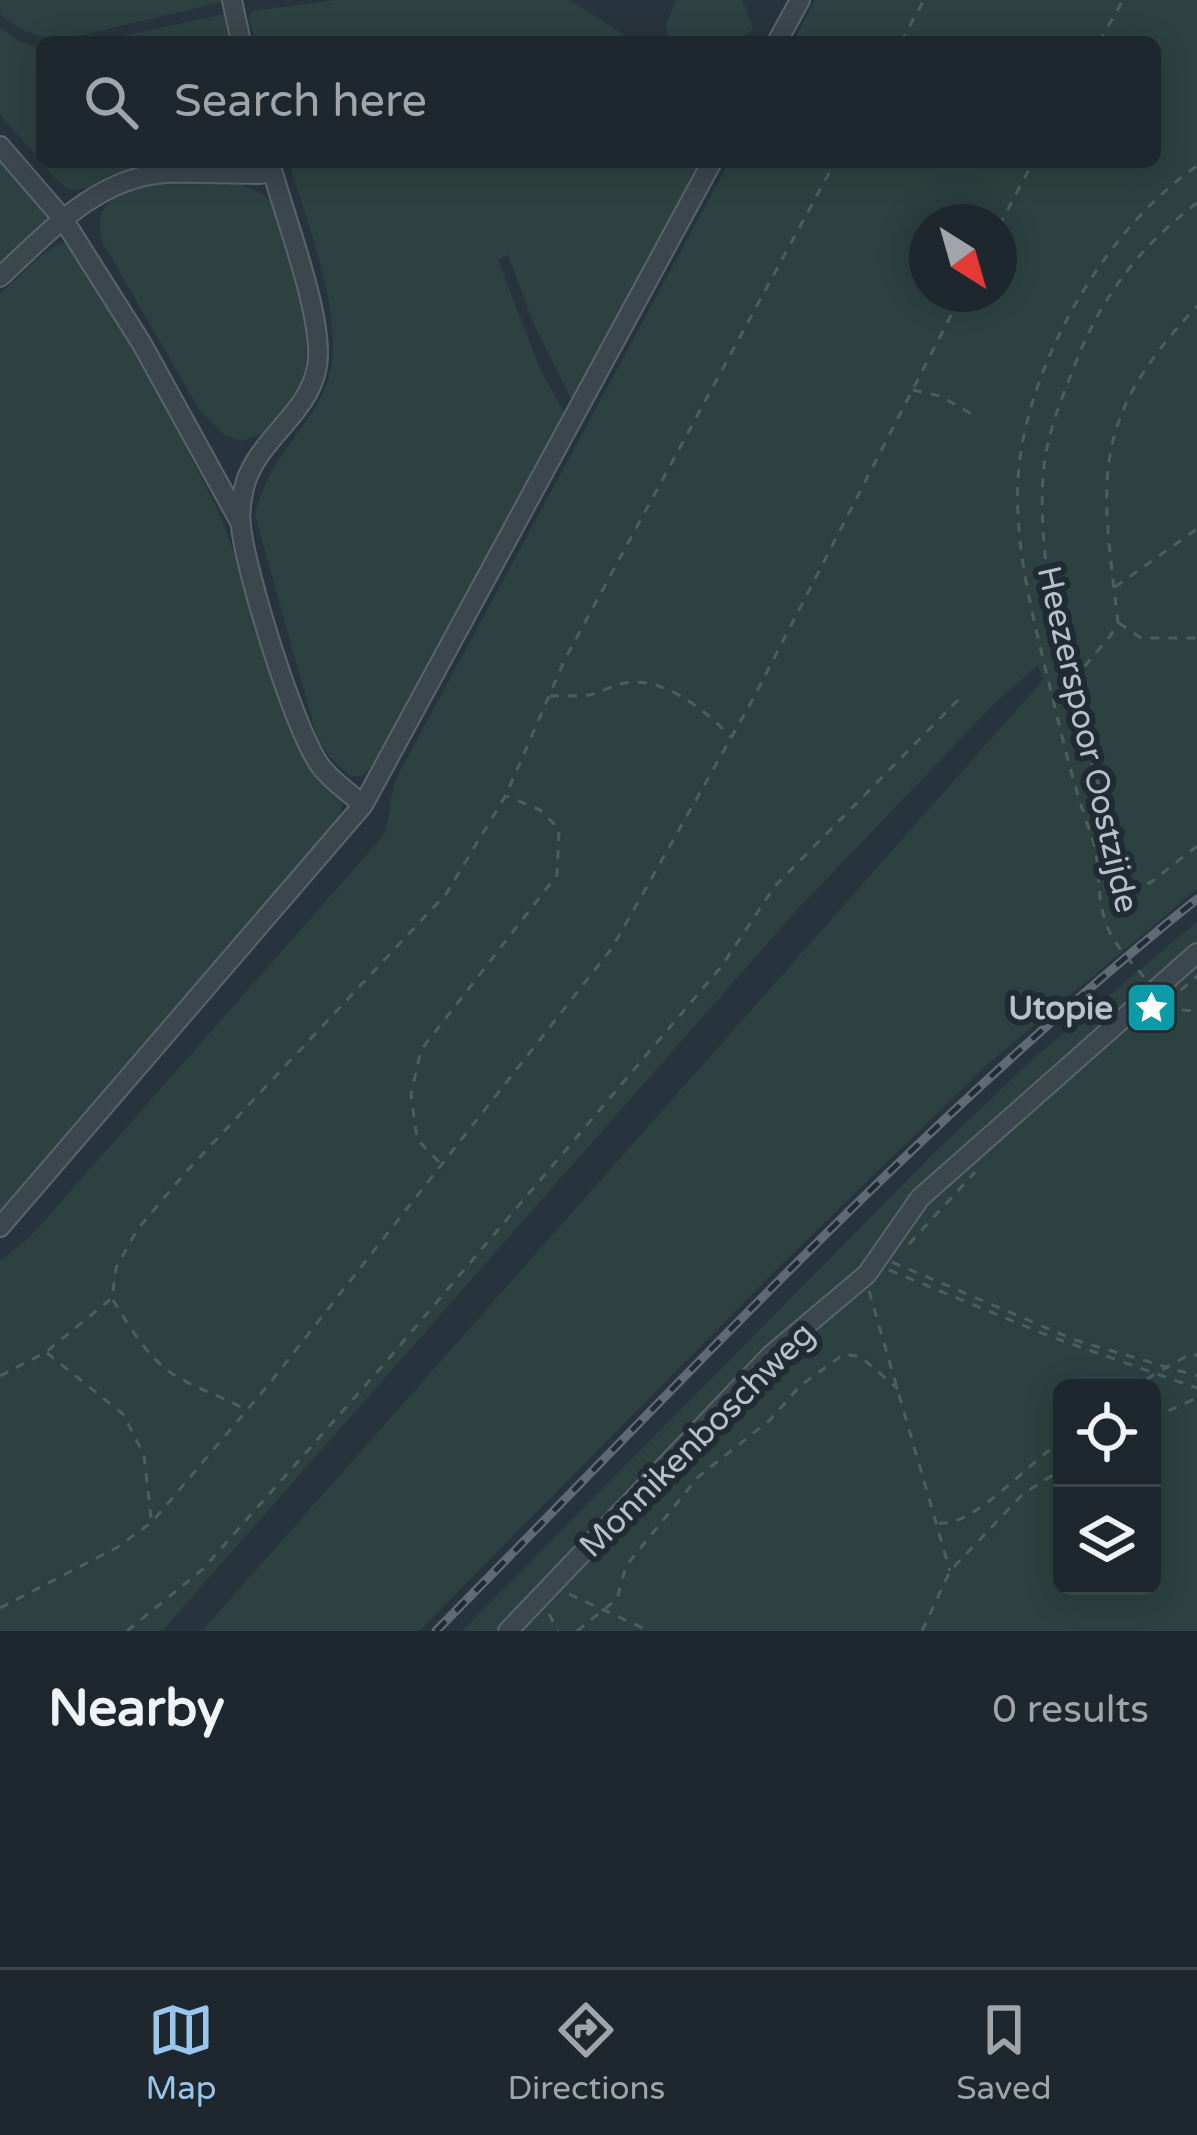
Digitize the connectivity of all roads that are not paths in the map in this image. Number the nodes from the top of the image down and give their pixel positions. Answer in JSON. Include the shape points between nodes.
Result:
{"nodes":[{"id":1,"x":232,"y":0,"type":"edge"},
{"id":2,"x":800,"y":0,"type":"edge"},
{"id":3,"x":240,"y":36,"type":"edge"},
{"id":4,"x":780,"y":36,"type":"edge"},
{"id":5,"x":0,"y":146,"type":"edge"},
{"id":6,"x":267,"y":168,"type":"edge"},
{"id":7,"x":272,"y":168,"type":"edge"},
{"id":8,"x":709,"y":168,"type":"edge"},
{"id":9,"x":63,"y":220,"type":"junction"},
{"id":10,"x":0,"y":277,"type":"edge"},
{"id":11,"x":240,"y":521,"type":"junction"},
{"id":12,"x":363,"y":805,"type":"junction"},
{"id":13,"x":1197,"y":953,"type":"edge"},
{"id":14,"x":0,"y":1226,"type":"edge"},
{"id":15,"x":508,"y":1631,"type":"edge"}],
"edges":[{"from":1,"to":3,"type":"street"},
{"from":2,"to":4,"type":"street"},
{"from":5,"to":9,"type":"street"},
{"from":6,"to":9,"type":"street","via":[[127,181]]},
{"from":7,"to":11,"type":"street","via":[[319,332],[317,370],[298,409],[267,440],[247,481]]},
{"from":8,"to":12,"type":"street"},
{"from":9,"to":10,"type":"street"},
{"from":9,"to":11,"type":"street"},
{"from":11,"to":12,"type":"street","via":[[248,569],[306,742],[322,769]]},
{"from":12,"to":14,"type":"street"},
{"from":13,"to":15,"type":"street","name":"Monnikenboschweg","via":[[920,1198],[883,1263],[771,1355]]}]}
